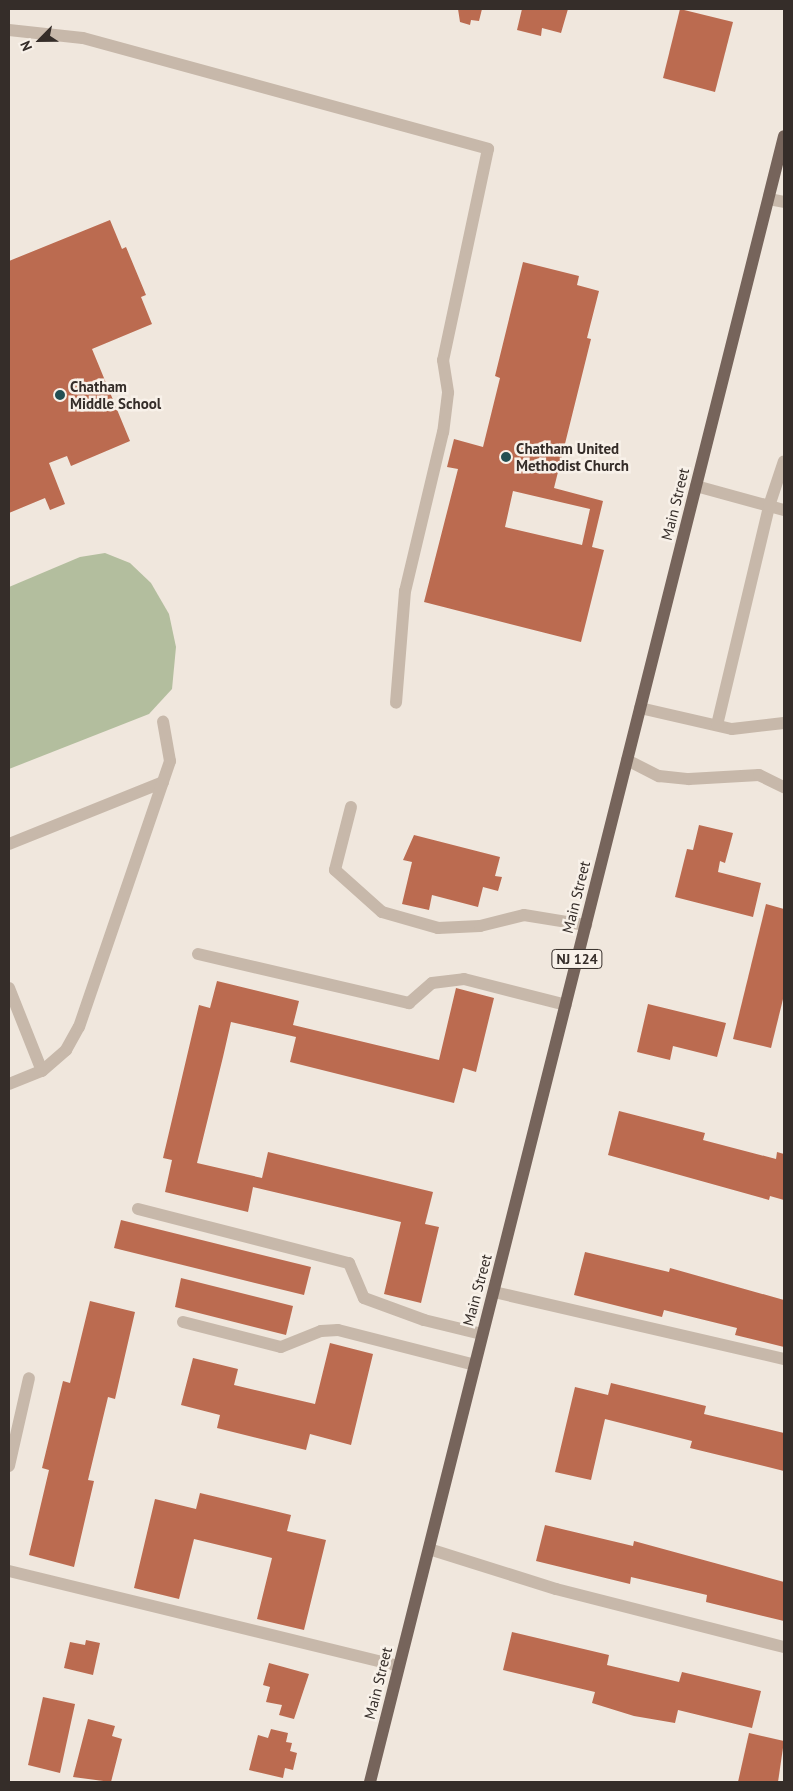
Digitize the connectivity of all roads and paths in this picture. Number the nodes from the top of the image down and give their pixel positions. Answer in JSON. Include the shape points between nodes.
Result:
{"nodes":[{"id":1,"x":9,"y":30,"type":"edge"},
{"id":2,"x":784,"y":136,"type":"edge"},
{"id":3,"x":769,"y":199,"type":"junction"},
{"id":4,"x":784,"y":202,"type":"edge"},
{"id":5,"x":784,"y":461,"type":"edge"},
{"id":6,"x":696,"y":486,"type":"junction"},
{"id":7,"x":769,"y":506,"type":"junction"},
{"id":8,"x":784,"y":510,"type":"edge"},
{"id":9,"x":396,"y":703,"type":"dead end"},
{"id":10,"x":640,"y":708,"type":"junction"},
{"id":11,"x":163,"y":722,"type":"dead end"},
{"id":12,"x":784,"y":723,"type":"edge"},
{"id":13,"x":717,"y":725,"type":"junction"},
{"id":14,"x":627,"y":760,"type":"junction"},
{"id":15,"x":163,"y":782,"type":"junction"},
{"id":16,"x":784,"y":787,"type":"edge"},
{"id":17,"x":351,"y":806,"type":"dead end"},
{"id":18,"x":9,"y":844,"type":"edge"},
{"id":19,"x":586,"y":925,"type":"junction"},
{"id":20,"x":198,"y":954,"type":"dead end"},
{"id":21,"x":9,"y":988,"type":"edge"},
{"id":22,"x":566,"y":1005,"type":"junction"},
{"id":23,"x":42,"y":1071,"type":"junction"},
{"id":24,"x":9,"y":1084,"type":"edge"},
{"id":25,"x":138,"y":1209,"type":"dead end"},
{"id":26,"x":494,"y":1292,"type":"junction"},
{"id":27,"x":183,"y":1322,"type":"dead end"},
{"id":28,"x":482,"y":1334,"type":"junction"},
{"id":29,"x":784,"y":1359,"type":"edge"},
{"id":30,"x":475,"y":1365,"type":"junction"},
{"id":31,"x":29,"y":1378,"type":"dead end"},
{"id":32,"x":9,"y":1466,"type":"edge"},
{"id":33,"x":429,"y":1549,"type":"junction"},
{"id":34,"x":9,"y":1571,"type":"edge"},
{"id":35,"x":784,"y":1647,"type":"edge"},
{"id":36,"x":399,"y":1666,"type":"junction"},
{"id":37,"x":370,"y":1782,"type":"edge"}],
"edges":[{"from":1,"to":9,"type":"lane","via":[[83,38],[488,149],[443,360],[448,393],[443,432],[405,591]]},
{"from":2,"to":3,"type":"main road","name":"Main Street","number":"NJ 124"},
{"from":3,"to":4,"type":"lane"},
{"from":3,"to":6,"type":"main road","name":"Main Street","number":"NJ 124"},
{"from":5,"to":7,"type":"lane"},
{"from":6,"to":7,"type":"lane"},
{"from":6,"to":10,"type":"main road","name":"Main Street","number":"NJ 124"},
{"from":7,"to":8,"type":"lane"},
{"from":7,"to":13,"type":"lane"},
{"from":10,"to":13,"type":"lane"},
{"from":10,"to":14,"type":"main road","name":"Main Street","number":"NJ 124"},
{"from":11,"to":15,"type":"lane","via":[[170,761]]},
{"from":12,"to":13,"type":"lane","via":[[732,729]]},
{"from":14,"to":16,"type":"lane","via":[[659,776],[689,779],[758,775]]},
{"from":14,"to":19,"type":"main road","name":"Main Street","number":"NJ 124"},
{"from":15,"to":18,"type":"lane"},
{"from":15,"to":23,"type":"lane","via":[[86,1003],[66,1050]]},
{"from":17,"to":19,"type":"lane","via":[[335,870],[382,912],[438,928],[480,926],[524,914]]},
{"from":19,"to":22,"type":"main road","name":"Main Street","number":"NJ 124"},
{"from":20,"to":22,"type":"lane","via":[[409,1003],[432,984],[464,979]]},
{"from":21,"to":23,"type":"lane"},
{"from":22,"to":26,"type":"main road","name":"Main Street","number":"NJ 124"},
{"from":23,"to":24,"type":"lane"},
{"from":25,"to":28,"type":"lane","via":[[349,1263],[364,1298],[424,1320]]},
{"from":26,"to":28,"type":"main road","name":"Main Street","number":"NJ 124"},
{"from":26,"to":29,"type":"lane"},
{"from":27,"to":30,"type":"lane","via":[[281,1347],[321,1331],[338,1330]]},
{"from":28,"to":30,"type":"main road","name":"Main Street","number":"NJ 124"},
{"from":30,"to":33,"type":"main road","name":"Main Street","number":"NJ 124"},
{"from":31,"to":32,"type":"lane"},
{"from":33,"to":35,"type":"lane","via":[[556,1589]]},
{"from":33,"to":36,"type":"main road","name":"Main Street","number":"NJ 124"},
{"from":34,"to":36,"type":"lane"},
{"from":36,"to":37,"type":"main road","name":"Main Street","number":"NJ 124"}]}
